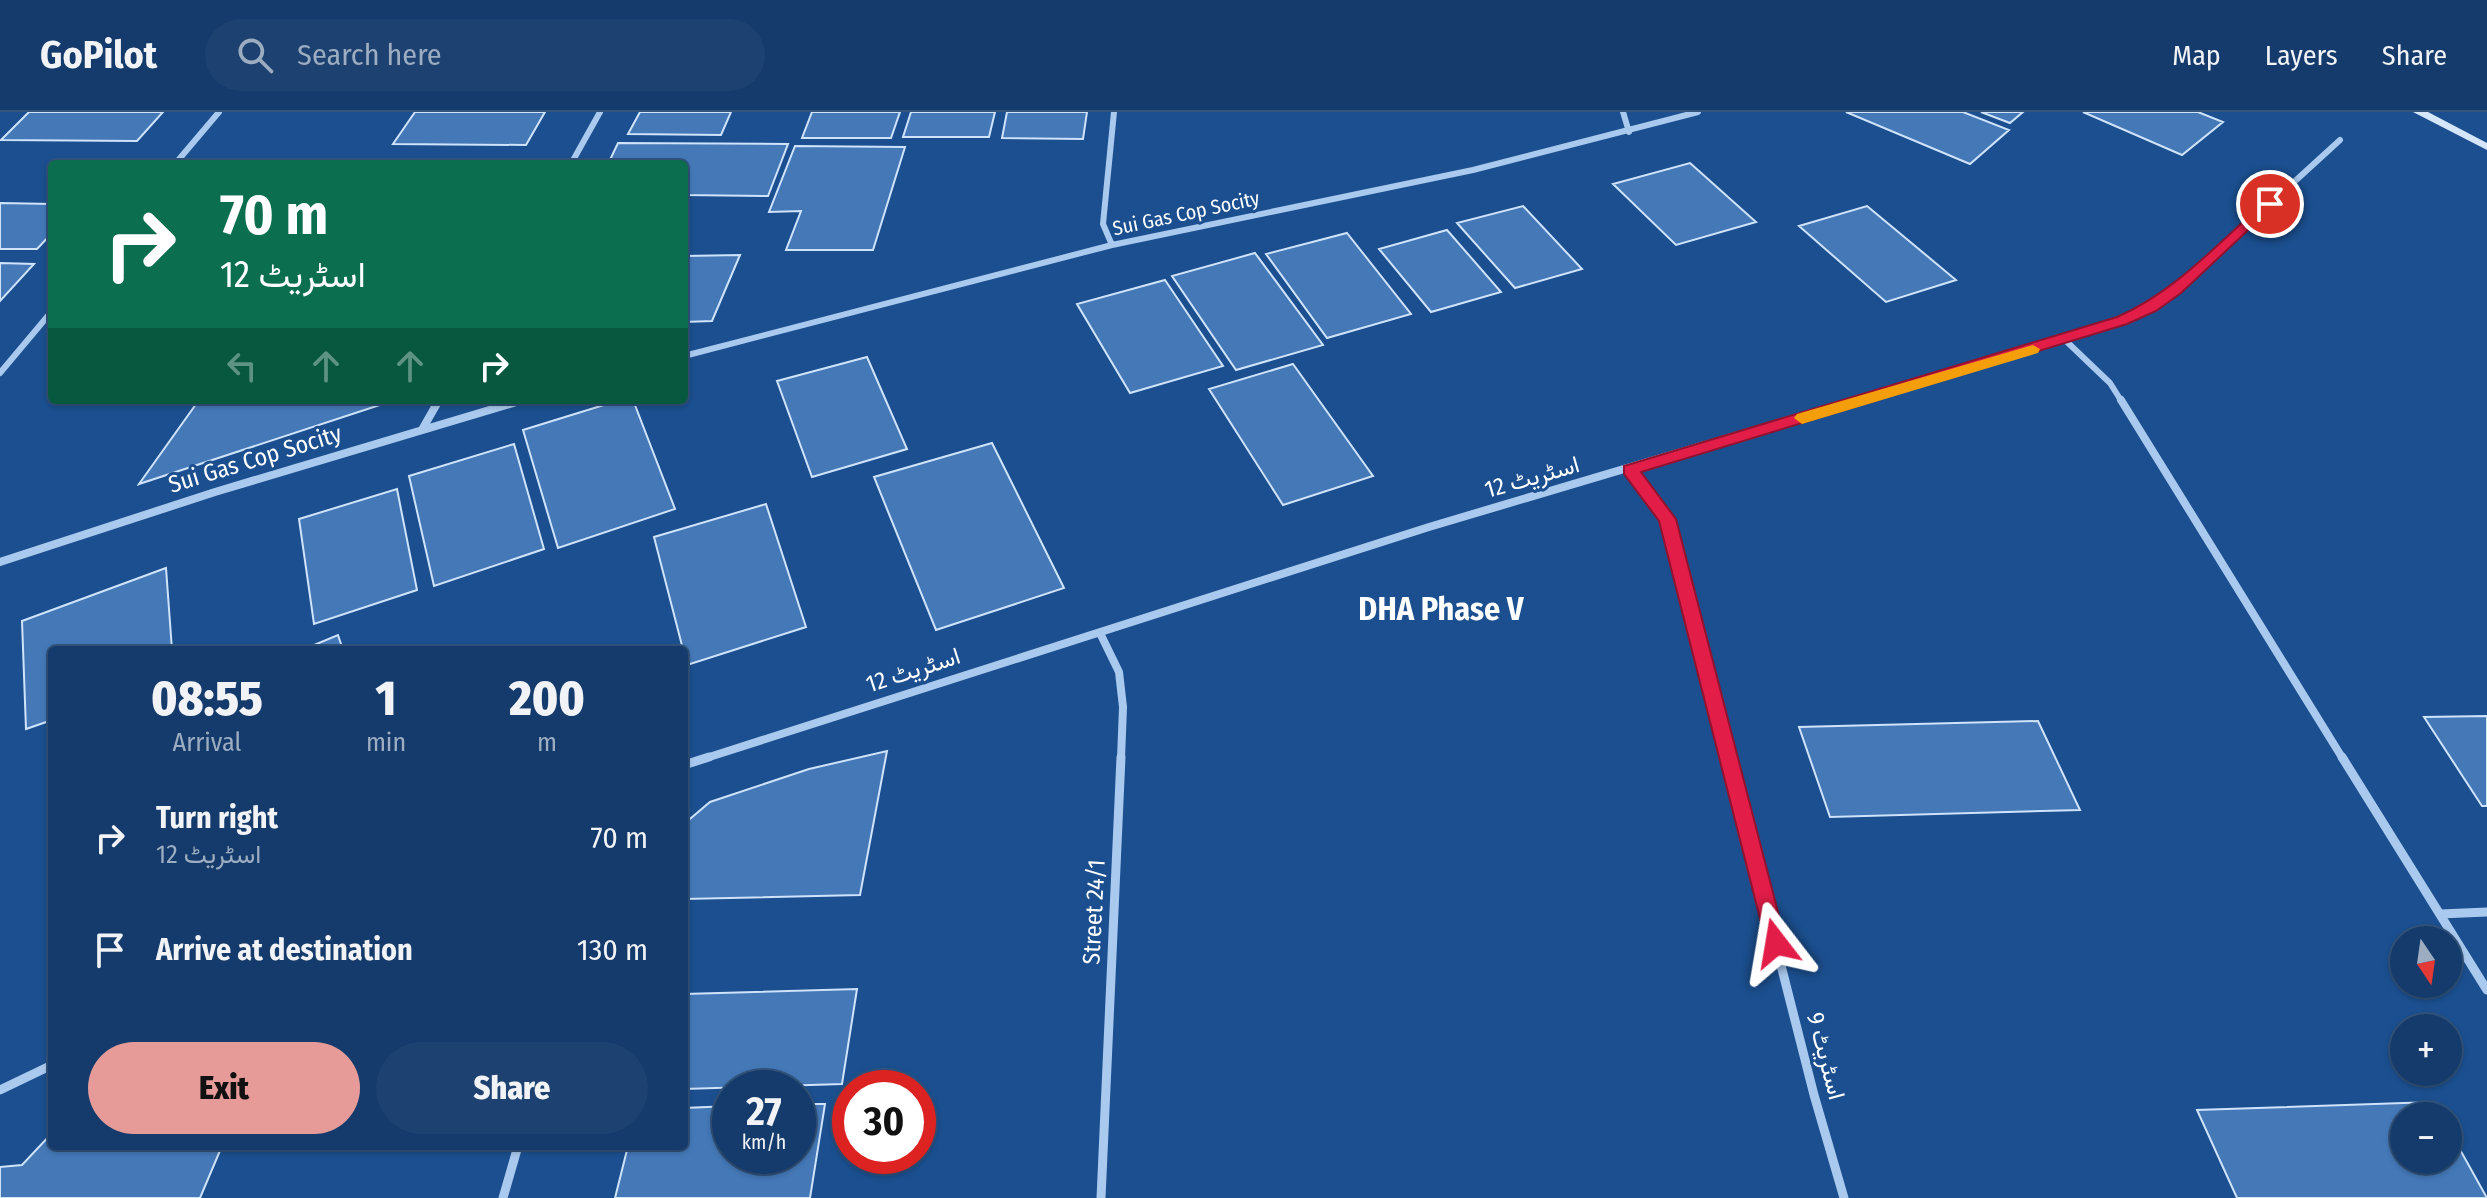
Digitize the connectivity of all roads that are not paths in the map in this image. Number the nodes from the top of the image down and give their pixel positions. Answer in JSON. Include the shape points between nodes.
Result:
{"nodes":[{"id":1,"x":219,"y":112,"type":"edge"},
{"id":2,"x":600,"y":112,"type":"edge"},
{"id":3,"x":1114,"y":112,"type":"edge"},
{"id":4,"x":1623,"y":112,"type":"edge"},
{"id":5,"x":1698,"y":112,"type":"edge"},
{"id":6,"x":2419,"y":112,"type":"edge"},
{"id":7,"x":1629,"y":132,"type":"junction"},
{"id":8,"x":2340,"y":140,"type":"dead end"},
{"id":9,"x":2487,"y":147,"type":"edge"},
{"id":10,"x":178,"y":160,"type":"edge"},
{"id":11,"x":573,"y":160,"type":"edge"},
{"id":12,"x":1112,"y":245,"type":"junction"},
{"id":13,"x":48,"y":316,"type":"edge"},
{"id":14,"x":2065,"y":340,"type":"junction"},
{"id":15,"x":688,"y":355,"type":"edge"},
{"id":16,"x":0,"y":373,"type":"edge"},
{"id":17,"x":437,"y":404,"type":"edge"},
{"id":18,"x":510,"y":404,"type":"edge"},
{"id":19,"x":423,"y":428,"type":"junction"},
{"id":20,"x":1630,"y":470,"type":"junction"},
{"id":21,"x":0,"y":562,"type":"edge"},
{"id":22,"x":1100,"y":633,"type":"junction"},
{"id":23,"x":688,"y":764,"type":"edge"},
{"id":24,"x":2487,"y":912,"type":"edge"},
{"id":25,"x":2440,"y":914,"type":"junction"},
{"id":26,"x":2487,"y":990,"type":"edge"},
{"id":27,"x":48,"y":1067,"type":"edge"},
{"id":28,"x":0,"y":1090,"type":"edge"},
{"id":29,"x":517,"y":1150,"type":"edge"},
{"id":30,"x":503,"y":1198,"type":"edge"},
{"id":31,"x":1101,"y":1198,"type":"edge"},
{"id":32,"x":1844,"y":1198,"type":"edge"}],
"edges":[{"from":1,"to":10,"type":"street"},
{"from":2,"to":11,"type":"street"},
{"from":3,"to":12,"type":"street","via":[[1103,224]]},
{"from":4,"to":7,"type":"street"},
{"from":5,"to":7,"type":"street","name":"Sui Gas Cop Socity"},
{"from":6,"to":9,"type":"main road"},
{"from":7,"to":12,"type":"street","name":"Sui Gas Cop Socity"},
{"from":8,"to":14,"type":"street","name":"اسٹریٹ 12","via":[[2176,290],[2151,308]]},
{"from":12,"to":15,"type":"street","name":"Sui Gas Cop Socity"},
{"from":13,"to":16,"type":"street"},
{"from":14,"to":20,"type":"street","name":"اسٹریٹ 12"},
{"from":14,"to":25,"type":"street","via":[[2110,383]]},
{"from":17,"to":19,"type":"street"},
{"from":18,"to":19,"type":"street","name":"Sui Gas Cop Socity"},
{"from":19,"to":21,"type":"street","name":"Sui Gas Cop Socity"},
{"from":20,"to":22,"type":"street","name":"اسٹریٹ 12","via":[[1429,527]]},
{"from":20,"to":32,"type":"street","name":"اسٹریٹ 9","via":[[1667,519]]},
{"from":22,"to":23,"type":"street","name":"اسٹریٹ 12"},
{"from":22,"to":31,"type":"street","name":"Street 24/1","via":[[1119,672],[1123,707]]},
{"from":24,"to":25,"type":"street"},
{"from":25,"to":26,"type":"street"},
{"from":27,"to":28,"type":"street"},
{"from":29,"to":30,"type":"street"}]}
